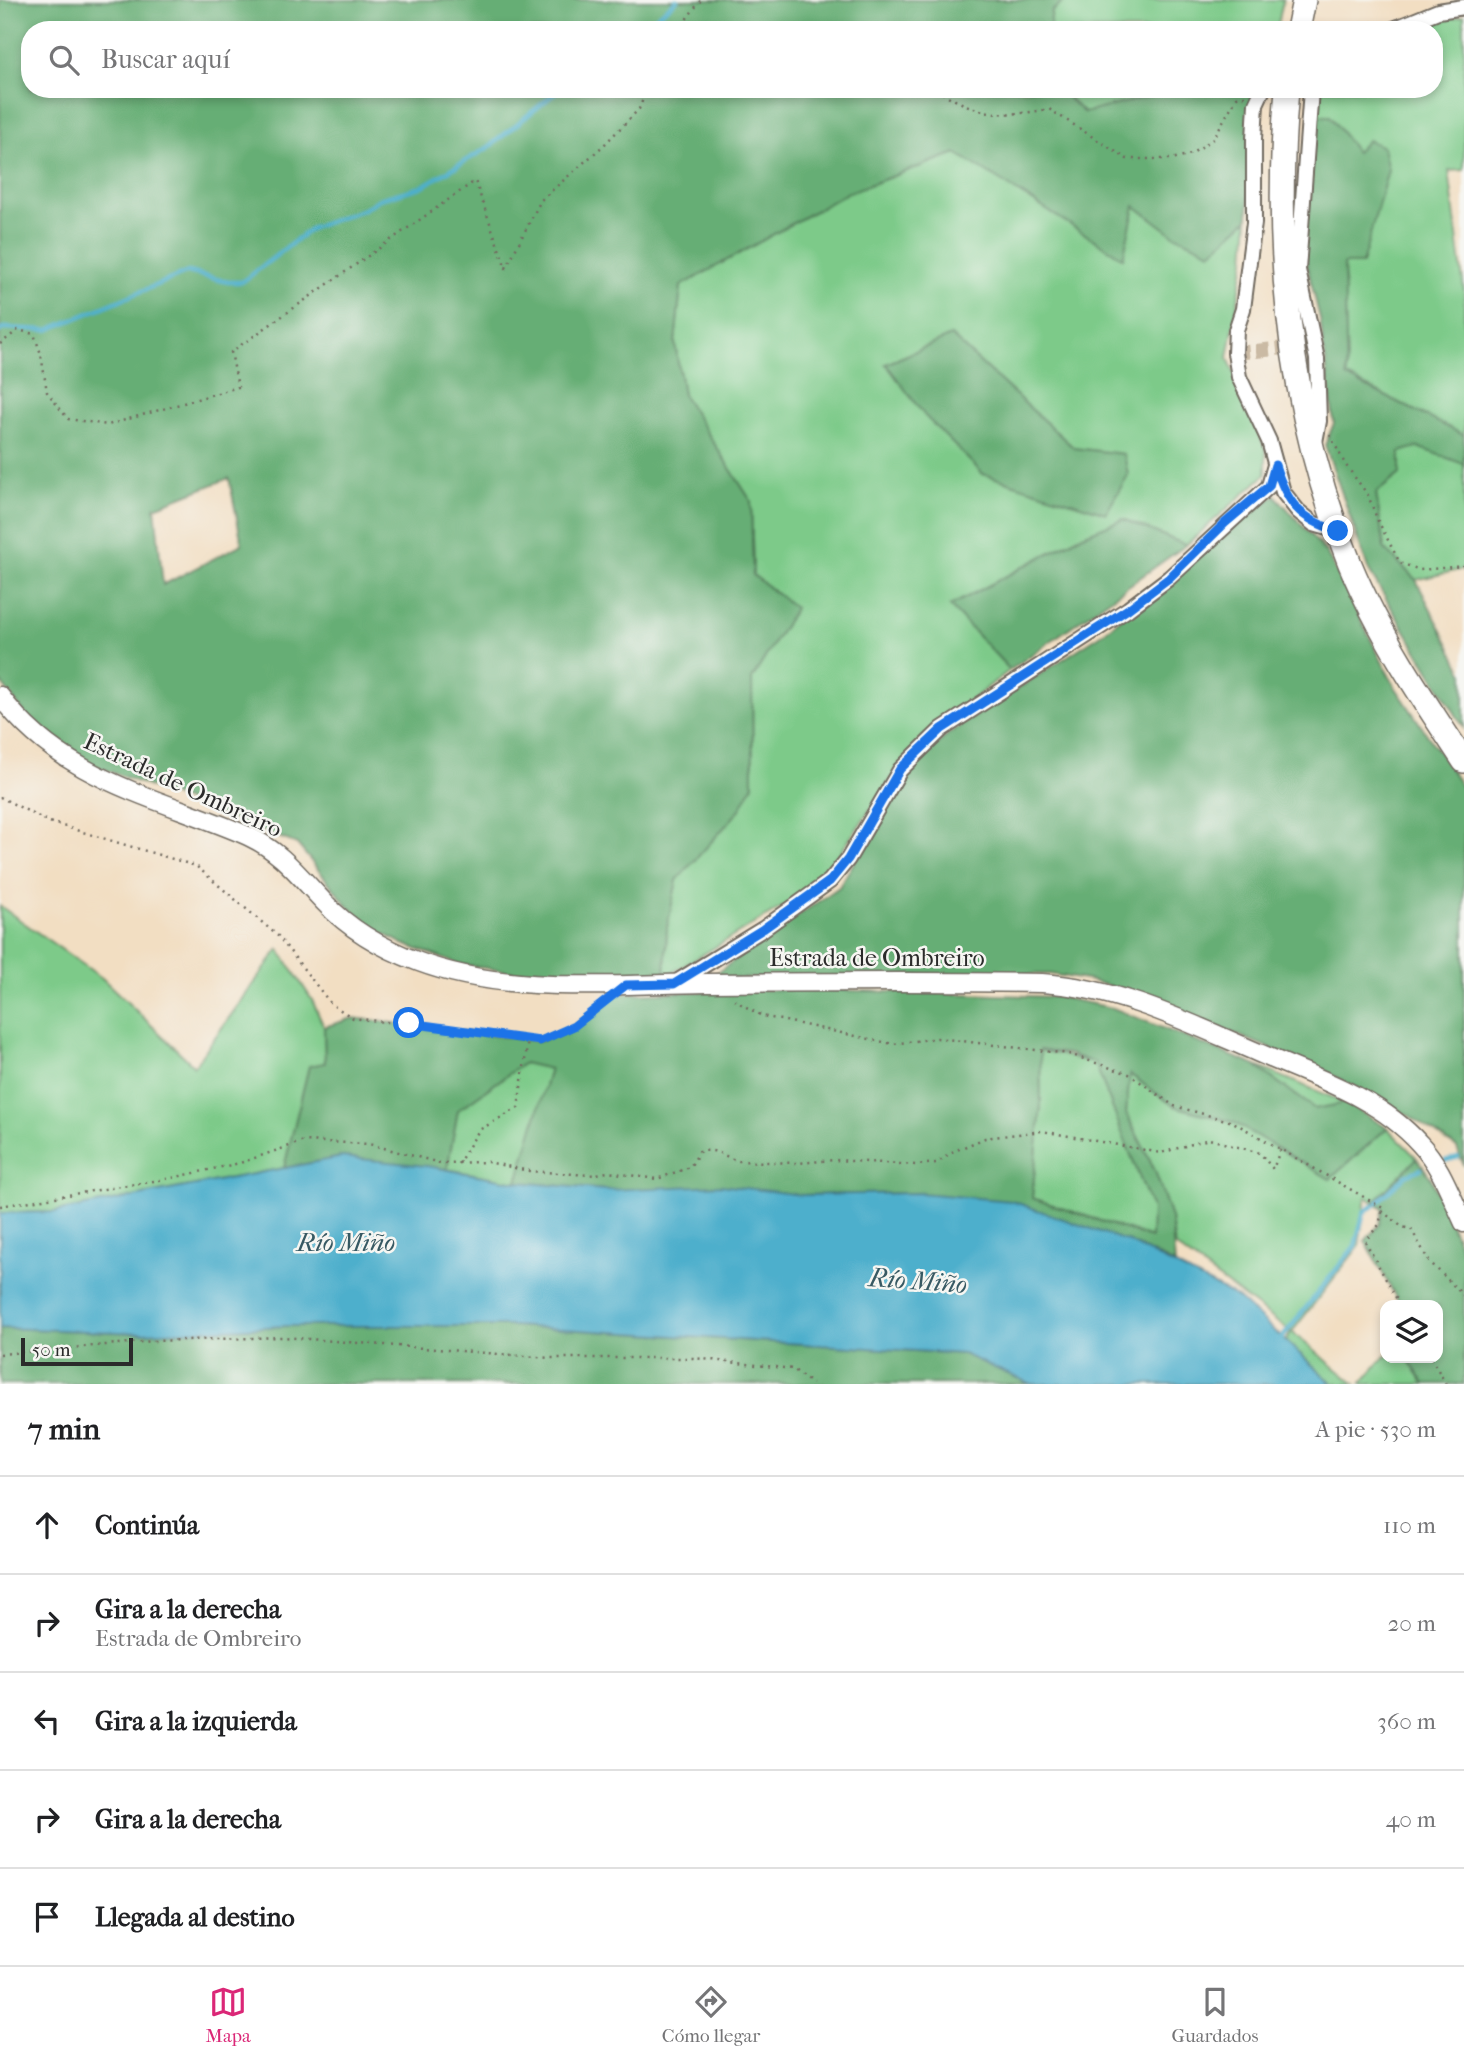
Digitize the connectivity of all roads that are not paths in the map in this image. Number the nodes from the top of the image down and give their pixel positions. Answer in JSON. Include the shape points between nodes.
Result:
{"nodes":[{"id":1,"x":1304,"y":0,"type":"edge"},
{"id":2,"x":1464,"y":7,"type":"edge"},
{"id":3,"x":1300,"y":21,"type":"edge"},
{"id":4,"x":1413,"y":21,"type":"edge"},
{"id":5,"x":1259,"y":98,"type":"edge"},
{"id":6,"x":1287,"y":98,"type":"edge"},
{"id":7,"x":1310,"y":98,"type":"edge"},
{"id":8,"x":1314,"y":450,"type":"junction"},
{"id":9,"x":1275,"y":465,"type":"junction"},
{"id":10,"x":1338,"y":531,"type":"junction"},
{"id":11,"x":0,"y":696,"type":"edge"},
{"id":12,"x":1464,"y":761,"type":"edge"},
{"id":13,"x":674,"y":984,"type":"junction"},
{"id":14,"x":1464,"y":1223,"type":"edge"}],
"edges":[{"from":1,"to":3,"type":"highway"},
{"from":2,"to":4,"type":"street"},
{"from":5,"to":9,"type":"street","via":[[1254,223],[1235,353],[1239,377],[1256,409]]},
{"from":6,"to":8,"type":"highway","via":[[1284,293],[1298,386]]},
{"from":7,"to":8,"type":"street","via":[[1298,271],[1317,359],[1320,421]]},
{"from":8,"to":10,"type":"highway"},
{"from":9,"to":10,"type":"street","via":[[1283,492],[1298,511],[1314,524]]},
{"from":9,"to":13,"type":"street","via":[[1269,486],[1169,578],[942,729],[900,769],[848,859],[830,881]]},
{"from":10,"to":12,"type":"highway","via":[[1376,619]]},
{"from":11,"to":13,"type":"street","name":"Estrada de Ombreiro","via":[[44,744],[83,770],[267,846],[296,869],[339,917],[394,951],[476,977]]},
{"from":13,"to":14,"type":"street","name":"Estrada de Ombreiro","via":[[1042,983],[1113,994],[1306,1074],[1388,1114],[1429,1154]]}]}
